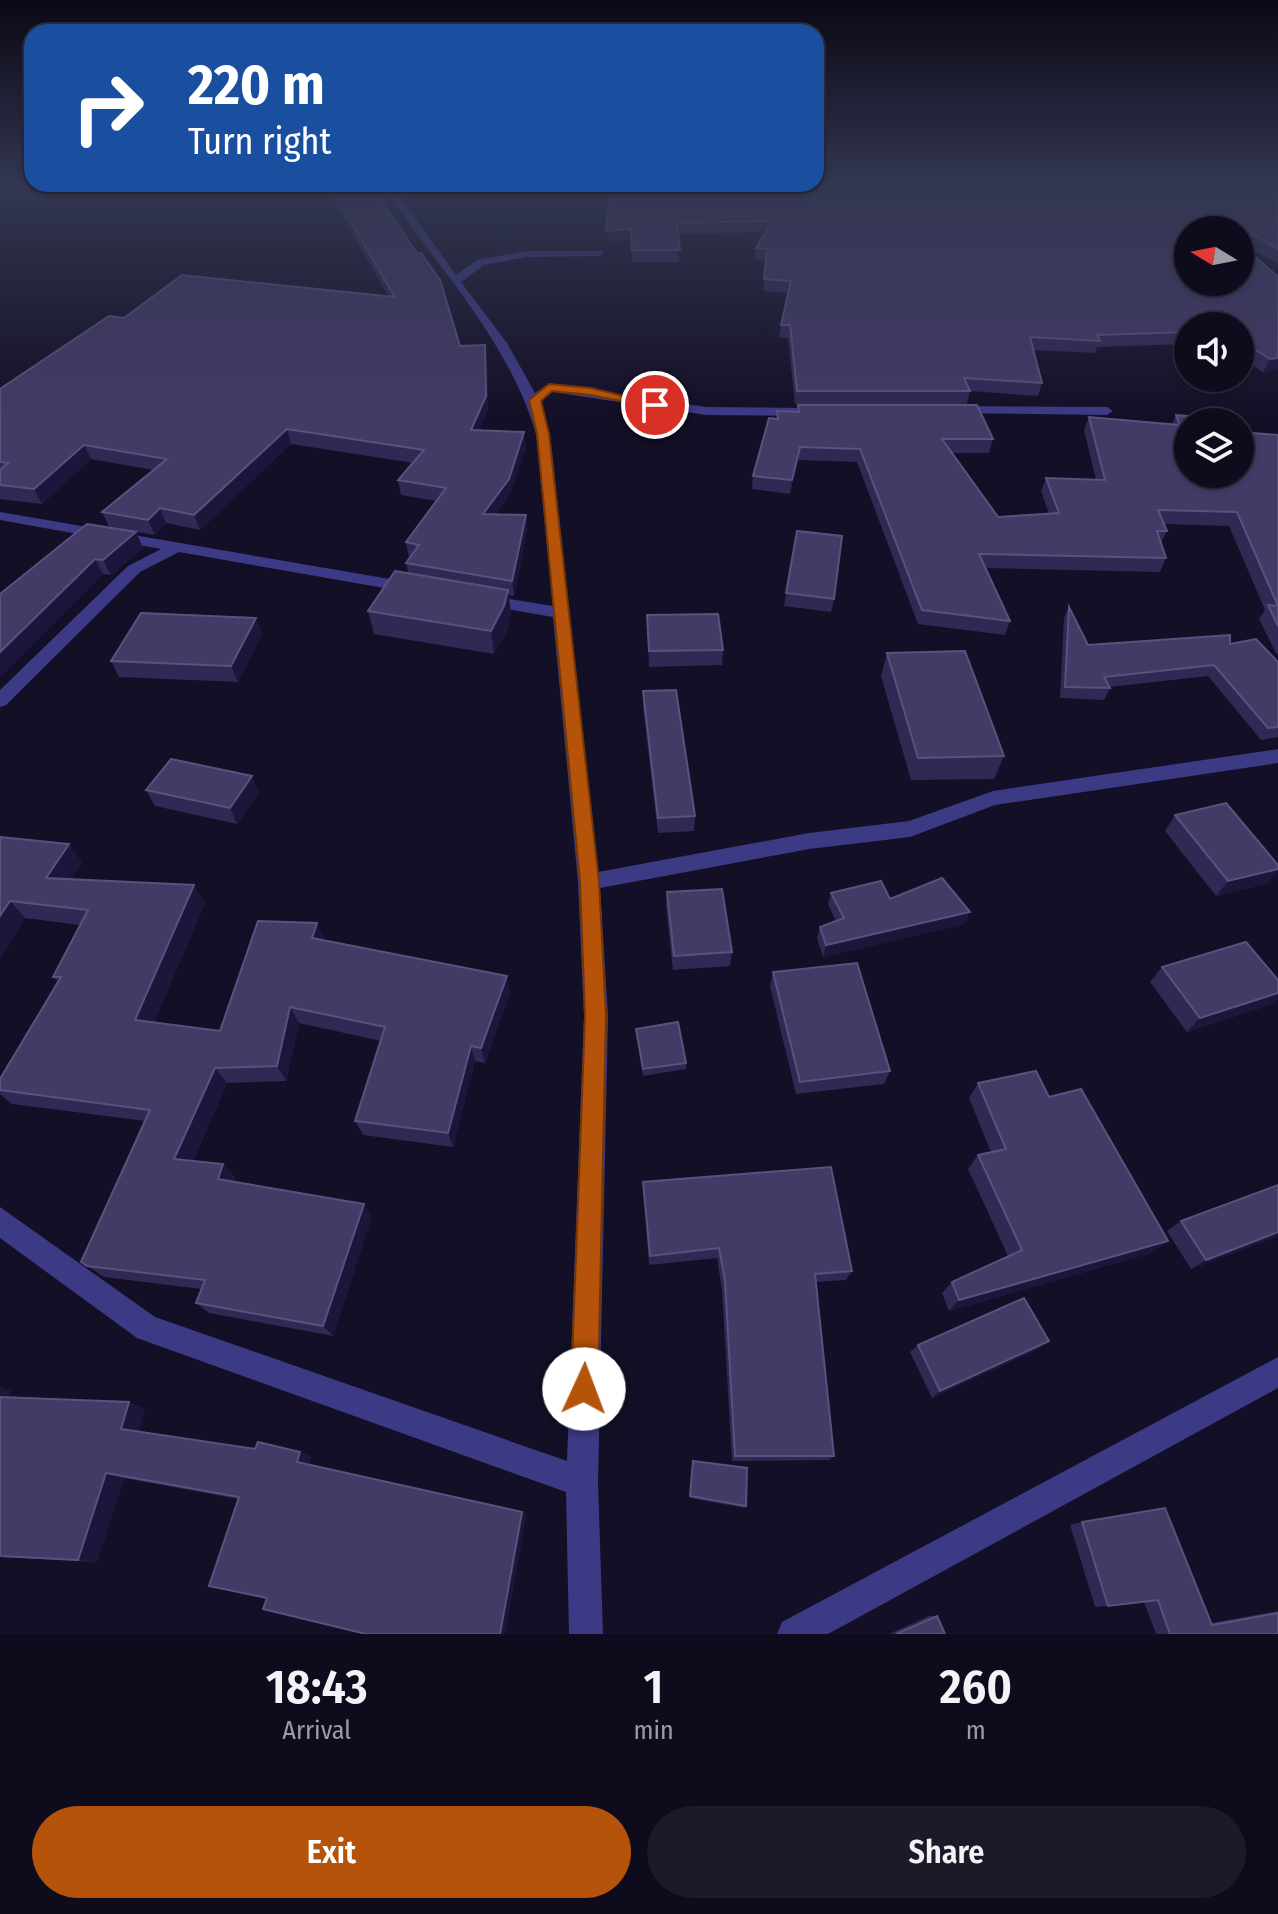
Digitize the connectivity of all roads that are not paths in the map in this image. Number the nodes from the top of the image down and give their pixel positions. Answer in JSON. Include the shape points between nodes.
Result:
{"nodes":[{"id":1,"x":442,"y":262,"type":"edge"},
{"id":2,"x":481,"y":262,"type":"edge"},
{"id":3,"x":455,"y":281,"type":"junction"},
{"id":4,"x":535,"y":400,"type":"junction"},
{"id":5,"x":939,"y":409,"type":"edge"},
{"id":6,"x":1107,"y":411,"type":"dead end"},
{"id":7,"x":815,"y":412,"type":"edge"},
{"id":8,"x":0,"y":516,"type":"edge"},
{"id":9,"x":176,"y":547,"type":"junction"},
{"id":10,"x":423,"y":589,"type":"edge"},
{"id":11,"x":470,"y":597,"type":"edge"},
{"id":12,"x":563,"y":613,"type":"junction"},
{"id":13,"x":0,"y":701,"type":"edge"},
{"id":14,"x":1275,"y":761,"type":"edge"},
{"id":15,"x":589,"y":882,"type":"junction"},
{"id":16,"x":0,"y":1221,"type":"edge"},
{"id":17,"x":1278,"y":1372,"type":"edge"},
{"id":18,"x":582,"y":1482,"type":"junction"},
{"id":19,"x":586,"y":1634,"type":"edge"},
{"id":20,"x":794,"y":1634,"type":"edge"}],
"edges":[{"from":1,"to":3,"type":"street"},
{"from":2,"to":3,"type":"street"},
{"from":3,"to":4,"type":"street","via":[[491,326]]},
{"from":4,"to":7,"type":"street","via":[[549,388],[706,411]]},
{"from":4,"to":12,"type":"street"},
{"from":5,"to":6,"type":"street"},
{"from":8,"to":9,"type":"street"},
{"from":9,"to":10,"type":"street"},
{"from":9,"to":13,"type":"street","via":[[134,569]]},
{"from":11,"to":12,"type":"street"},
{"from":12,"to":15,"type":"street"},
{"from":14,"to":15,"type":"street","via":[[993,798],[910,829],[809,841]]},
{"from":15,"to":18,"type":"street","via":[[596,1016]]},
{"from":16,"to":18,"type":"street","via":[[147,1328]]},
{"from":17,"to":20,"type":"street"},
{"from":18,"to":19,"type":"street"}]}
